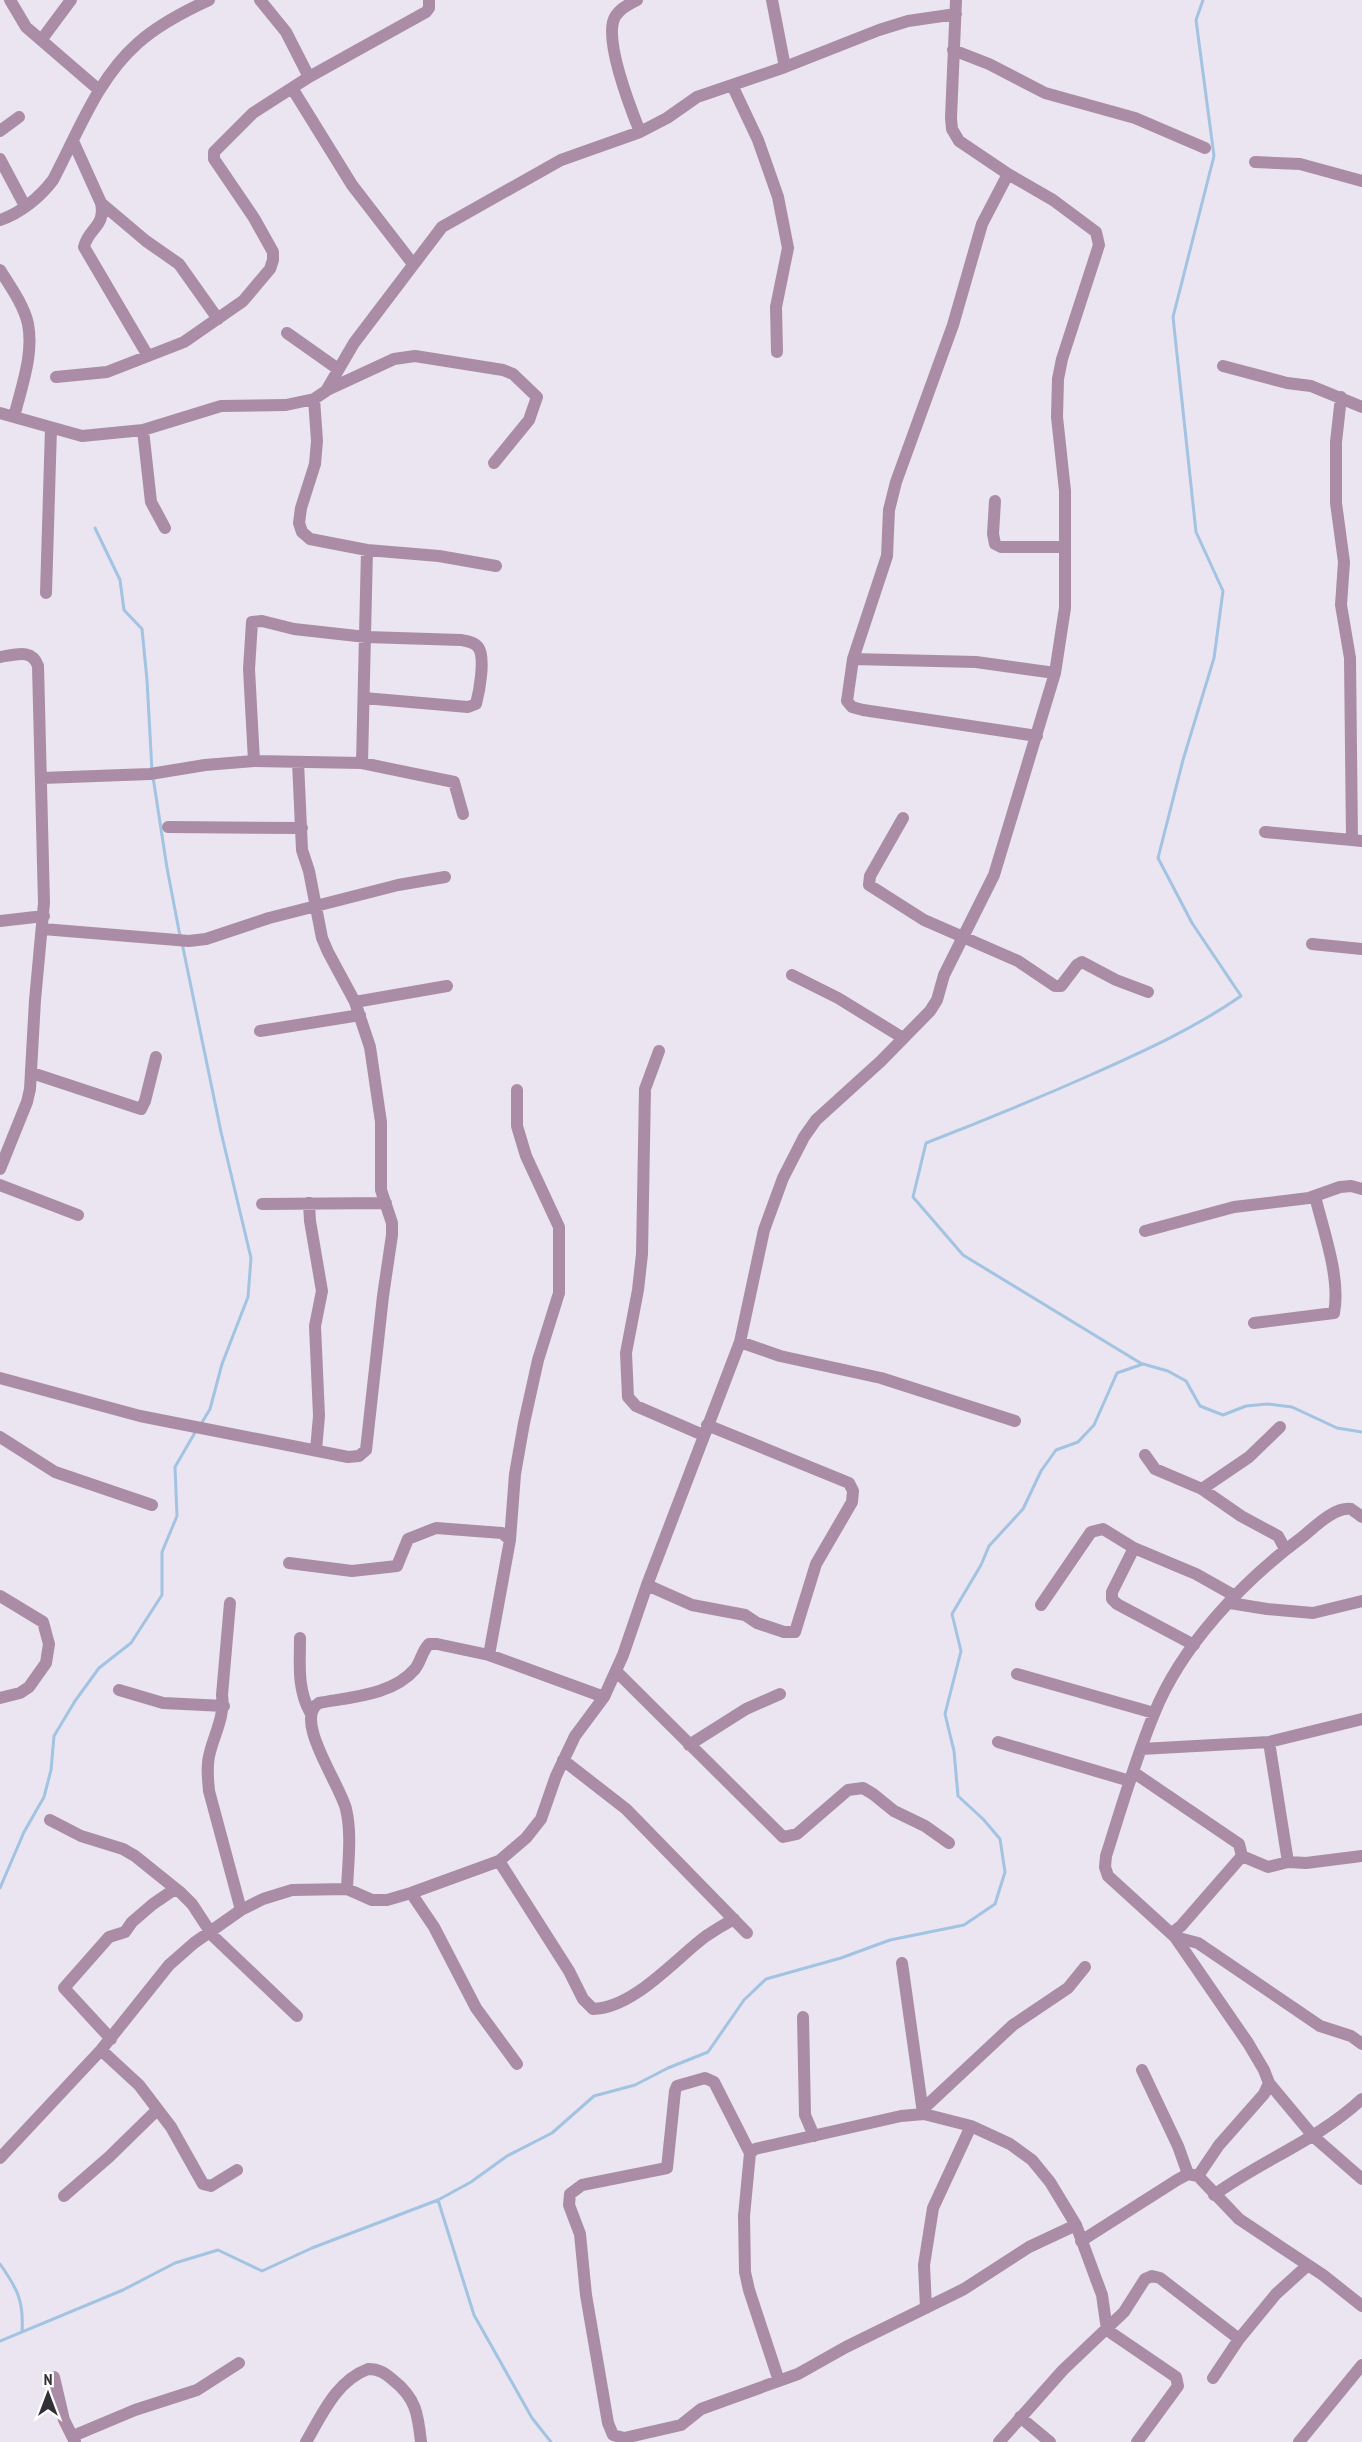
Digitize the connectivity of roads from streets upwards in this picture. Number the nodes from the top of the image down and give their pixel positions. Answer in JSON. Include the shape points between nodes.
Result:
{"nodes":[{"id":1,"x":10,"y":0,"type":"edge"},
{"id":2,"x":71,"y":0,"type":"edge"},
{"id":3,"x":209,"y":0,"type":"edge"},
{"id":4,"x":260,"y":0,"type":"edge"},
{"id":5,"x":429,"y":0,"type":"edge"},
{"id":6,"x":637,"y":0,"type":"edge"},
{"id":7,"x":772,"y":0,"type":"edge"},
{"id":8,"x":956,"y":0,"type":"edge"},
{"id":9,"x":956,"y":14,"type":"junction"},
{"id":10,"x":42,"y":39,"type":"junction"},
{"id":11,"x":953,"y":50,"type":"junction"},
{"id":12,"x":785,"y":67,"type":"junction"},
{"id":13,"x":309,"y":77,"type":"junction"},
{"id":14,"x":732,"y":85,"type":"junction"},
{"id":15,"x":292,"y":88,"type":"junction"},
{"id":16,"x":99,"y":90,"type":"junction"},
{"id":17,"x":19,"y":117,"type":"dead end"},
{"id":18,"x":0,"y":131,"type":"edge"},
{"id":19,"x":640,"y":132,"type":"junction"},
{"id":20,"x":74,"y":141,"type":"junction"},
{"id":21,"x":1205,"y":148,"type":"dead end"},
{"id":22,"x":0,"y":159,"type":"edge"},
{"id":23,"x":1255,"y":162,"type":"dead end"},
{"id":24,"x":1008,"y":174,"type":"junction"},
{"id":25,"x":1362,"y":181,"type":"edge"},
{"id":26,"x":101,"y":203,"type":"junction"},
{"id":27,"x":25,"y":206,"type":"junction"},
{"id":28,"x":0,"y":220,"type":"edge"},
{"id":29,"x":413,"y":264,"type":"junction"},
{"id":30,"x":0,"y":270,"type":"edge"},
{"id":31,"x":218,"y":319,"type":"junction"},
{"id":32,"x":287,"y":333,"type":"dead end"},
{"id":33,"x":777,"y":352,"type":"dead end"},
{"id":34,"x":148,"y":356,"type":"junction"},
{"id":35,"x":1223,"y":366,"type":"dead end"},
{"id":36,"x":338,"y":369,"type":"junction"},
{"id":37,"x":56,"y":377,"type":"dead end"},
{"id":38,"x":326,"y":391,"type":"junction"},
{"id":39,"x":1341,"y":397,"type":"junction"},
{"id":40,"x":314,"y":399,"type":"junction"},
{"id":41,"x":1362,"y":407,"type":"edge"},
{"id":42,"x":0,"y":413,"type":"edge"},
{"id":43,"x":14,"y":417,"type":"junction"},
{"id":44,"x":51,"y":428,"type":"junction"},
{"id":45,"x":142,"y":429,"type":"junction"},
{"id":46,"x":494,"y":462,"type":"dead end"},
{"id":47,"x":995,"y":501,"type":"dead end"},
{"id":48,"x":165,"y":528,"type":"dead end"},
{"id":49,"x":1065,"y":547,"type":"junction"},
{"id":50,"x":367,"y":550,"type":"junction"},
{"id":51,"x":496,"y":566,"type":"dead end"},
{"id":52,"x":46,"y":593,"type":"dead end"},
{"id":53,"x":366,"y":637,"type":"junction"},
{"id":54,"x":0,"y":657,"type":"edge"},
{"id":55,"x":853,"y":659,"type":"junction"},
{"id":56,"x":1055,"y":673,"type":"junction"},
{"id":57,"x":364,"y":698,"type":"junction"},
{"id":58,"x":1037,"y":736,"type":"junction"},
{"id":59,"x":254,"y":761,"type":"junction"},
{"id":60,"x":298,"y":762,"type":"junction"},
{"id":61,"x":362,"y":763,"type":"junction"},
{"id":62,"x":42,"y":778,"type":"junction"},
{"id":63,"x":463,"y":814,"type":"dead end"},
{"id":64,"x":903,"y":818,"type":"dead end"},
{"id":65,"x":168,"y":827,"type":"dead end"},
{"id":66,"x":302,"y":828,"type":"junction"},
{"id":67,"x":1265,"y":832,"type":"dead end"},
{"id":68,"x":1357,"y":841,"type":"edge"},
{"id":69,"x":445,"y":877,"type":"dead end"},
{"id":70,"x":315,"y":907,"type":"junction"},
{"id":71,"x":0,"y":921,"type":"edge"},
{"id":72,"x":43,"y":922,"type":"junction"},
{"id":73,"x":964,"y":937,"type":"junction"},
{"id":74,"x":1312,"y":944,"type":"dead end"},
{"id":75,"x":1362,"y":949,"type":"edge"},
{"id":76,"x":792,"y":975,"type":"dead end"},
{"id":77,"x":447,"y":986,"type":"dead end"},
{"id":78,"x":1148,"y":992,"type":"dead end"},
{"id":79,"x":355,"y":1002,"type":"junction"},
{"id":80,"x":360,"y":1016,"type":"junction"},
{"id":81,"x":260,"y":1031,"type":"dead end"},
{"id":82,"x":903,"y":1038,"type":"junction"},
{"id":83,"x":659,"y":1051,"type":"dead end"},
{"id":84,"x":156,"y":1057,"type":"dead end"},
{"id":85,"x":32,"y":1073,"type":"junction"},
{"id":86,"x":517,"y":1090,"type":"dead end"},
{"id":87,"x":0,"y":1169,"type":"edge"},
{"id":88,"x":0,"y":1185,"type":"edge"},
{"id":89,"x":1361,"y":1186,"type":"edge"},
{"id":90,"x":1315,"y":1196,"type":"junction"},
{"id":91,"x":309,"y":1203,"type":"junction"},
{"id":92,"x":386,"y":1203,"type":"junction"},
{"id":93,"x":262,"y":1204,"type":"dead end"},
{"id":94,"x":78,"y":1215,"type":"dead end"},
{"id":95,"x":1145,"y":1231,"type":"dead end"},
{"id":96,"x":1254,"y":1323,"type":"dead end"},
{"id":97,"x":740,"y":1342,"type":"junction"},
{"id":98,"x":0,"y":1378,"type":"edge"},
{"id":99,"x":1015,"y":1421,"type":"dead end"},
{"id":100,"x":1280,"y":1427,"type":"dead end"},
{"id":101,"x":705,"y":1430,"type":"junction"},
{"id":102,"x":0,"y":1437,"type":"edge"},
{"id":103,"x":316,"y":1450,"type":"junction"},
{"id":104,"x":1145,"y":1455,"type":"dead end"},
{"id":105,"x":1202,"y":1490,"type":"junction"},
{"id":106,"x":152,"y":1505,"type":"dead end"},
{"id":107,"x":1362,"y":1518,"type":"edge"},
{"id":108,"x":510,"y":1540,"type":"junction"},
{"id":109,"x":1134,"y":1548,"type":"junction"},
{"id":110,"x":1285,"y":1549,"type":"junction"},
{"id":111,"x":289,"y":1563,"type":"dead end"},
{"id":112,"x":647,"y":1585,"type":"junction"},
{"id":113,"x":0,"y":1596,"type":"edge"},
{"id":114,"x":1232,"y":1599,"type":"junction"},
{"id":115,"x":1362,"y":1601,"type":"edge"},
{"id":116,"x":230,"y":1603,"type":"dead end"},
{"id":117,"x":1041,"y":1605,"type":"dead end"},
{"id":118,"x":300,"y":1638,"type":"dead end"},
{"id":119,"x":1194,"y":1645,"type":"junction"},
{"id":120,"x":489,"y":1655,"type":"junction"},
{"id":121,"x":617,"y":1671,"type":"junction"},
{"id":122,"x":1017,"y":1674,"type":"dead end"},
{"id":123,"x":119,"y":1690,"type":"dead end"},
{"id":124,"x":780,"y":1694,"type":"dead end"},
{"id":125,"x":604,"y":1697,"type":"junction"},
{"id":126,"x":0,"y":1698,"type":"edge"},
{"id":127,"x":224,"y":1706,"type":"junction"},
{"id":128,"x":310,"y":1712,"type":"junction"},
{"id":129,"x":1154,"y":1713,"type":"junction"},
{"id":130,"x":1362,"y":1719,"type":"edge"},
{"id":131,"x":998,"y":1742,"type":"dead end"},
{"id":132,"x":1269,"y":1742,"type":"junction"},
{"id":133,"x":689,"y":1744,"type":"junction"},
{"id":134,"x":1141,"y":1749,"type":"junction"},
{"id":135,"x":563,"y":1760,"type":"junction"},
{"id":136,"x":1132,"y":1776,"type":"junction"},
{"id":137,"x":50,"y":1820,"type":"dead end"},
{"id":138,"x":950,"y":1843,"type":"dead end"},
{"id":139,"x":1242,"y":1856,"type":"junction"},
{"id":140,"x":1362,"y":1857,"type":"edge"},
{"id":141,"x":499,"y":1861,"type":"junction"},
{"id":142,"x":1288,"y":1862,"type":"junction"},
{"id":143,"x":175,"y":1889,"type":"junction"},
{"id":144,"x":346,"y":1889,"type":"junction"},
{"id":145,"x":411,"y":1893,"type":"junction"},
{"id":146,"x":241,"y":1910,"type":"junction"},
{"id":147,"x":734,"y":1919,"type":"junction"},
{"id":148,"x":212,"y":1932,"type":"junction"},
{"id":149,"x":747,"y":1933,"type":"dead end"},
{"id":150,"x":1174,"y":1935,"type":"junction"},
{"id":151,"x":902,"y":1963,"type":"dead end"},
{"id":152,"x":1085,"y":1967,"type":"dead end"},
{"id":153,"x":297,"y":2016,"type":"dead end"},
{"id":154,"x":803,"y":2017,"type":"dead end"},
{"id":155,"x":111,"y":2039,"type":"junction"},
{"id":156,"x":1362,"y":2044,"type":"edge"},
{"id":157,"x":101,"y":2050,"type":"junction"},
{"id":158,"x":516,"y":2064,"type":"dead end"},
{"id":159,"x":1143,"y":2070,"type":"dead end"},
{"id":160,"x":1269,"y":2083,"type":"junction"},
{"id":161,"x":1362,"y":2099,"type":"edge"},
{"id":162,"x":157,"y":2110,"type":"junction"},
{"id":163,"x":923,"y":2112,"type":"junction"},
{"id":164,"x":971,"y":2126,"type":"junction"},
{"id":165,"x":814,"y":2136,"type":"junction"},
{"id":166,"x":1314,"y":2136,"type":"junction"},
{"id":167,"x":750,"y":2153,"type":"junction"},
{"id":168,"x":0,"y":2158,"type":"edge"},
{"id":169,"x":237,"y":2170,"type":"dead end"},
{"id":170,"x":1193,"y":2175,"type":"junction"},
{"id":171,"x":1362,"y":2179,"type":"edge"},
{"id":172,"x":1214,"y":2195,"type":"junction"},
{"id":173,"x":64,"y":2196,"type":"dead end"},
{"id":174,"x":1076,"y":2225,"type":"junction"},
{"id":175,"x":1081,"y":2241,"type":"junction"},
{"id":176,"x":1308,"y":2265,"type":"junction"},
{"id":177,"x":1362,"y":2306,"type":"edge"},
{"id":178,"x":926,"y":2308,"type":"junction"},
{"id":179,"x":1107,"y":2330,"type":"junction"},
{"id":180,"x":1239,"y":2339,"type":"junction"},
{"id":181,"x":239,"y":2362,"type":"dead end"},
{"id":182,"x":1362,"y":2365,"type":"edge"},
{"id":183,"x":54,"y":2377,"type":"dead end"},
{"id":184,"x":1213,"y":2378,"type":"dead end"},
{"id":185,"x":779,"y":2381,"type":"junction"},
{"id":186,"x":1020,"y":2417,"type":"junction"},
{"id":187,"x":74,"y":2439,"type":"edge"},
{"id":188,"x":306,"y":2442,"type":"edge"},
{"id":189,"x":421,"y":2442,"type":"edge"},
{"id":190,"x":999,"y":2442,"type":"edge"},
{"id":191,"x":1050,"y":2442,"type":"edge"},
{"id":192,"x":1137,"y":2442,"type":"edge"},
{"id":193,"x":1299,"y":2442,"type":"edge"}],
"edges":[{"from":1,"to":10,"type":"street","via":[[26,27]]},
{"from":2,"to":10,"type":"street"},
{"from":3,"to":16,"type":"street","via":[[139,42]]},
{"from":4,"to":13,"type":"street","via":[[286,32]]},
{"from":5,"to":13,"type":"street","via":[[426,12]]},
{"from":6,"to":19,"type":"street","via":[[618,11],[613,33],[616,59]]},
{"from":7,"to":12,"type":"street"},
{"from":8,"to":9,"type":"street"},
{"from":9,"to":11,"type":"street"},
{"from":9,"to":12,"type":"street","via":[[908,21]]},
{"from":10,"to":16,"type":"street"},
{"from":11,"to":21,"type":"street","via":[[1045,93],[1135,118]]},
{"from":11,"to":24,"type":"street","via":[[952,129],[959,141]]},
{"from":12,"to":14,"type":"street"},
{"from":13,"to":15,"type":"street"},
{"from":14,"to":19,"type":"street","via":[[697,97]]},
{"from":14,"to":33,"type":"street","via":[[775,188],[789,248],[776,307]]},
{"from":15,"to":29,"type":"street","via":[[352,185]]},
{"from":15,"to":31,"type":"street","via":[[246,119],[214,152],[214,159],[273,252],[270,269],[243,301]]},
{"from":16,"to":20,"type":"street"},
{"from":17,"to":18,"type":"street"},
{"from":19,"to":29,"type":"street","via":[[561,160],[461,215],[442,227]]},
{"from":20,"to":26,"type":"street"},
{"from":20,"to":27,"type":"street","via":[[53,180]]},
{"from":22,"to":27,"type":"street"},
{"from":23,"to":25,"type":"street","via":[[1300,164]]},
{"from":24,"to":49,"type":"street","via":[[1053,200],[1096,232],[1099,245],[1058,379]]},
{"from":24,"to":55,"type":"street","via":[[982,224],[953,325],[896,482],[889,510],[886,555]]},
{"from":26,"to":31,"type":"street","via":[[179,264]]},
{"from":26,"to":34,"type":"street","via":[[104,213],[86,237],[84,248]]},
{"from":27,"to":28,"type":"street"},
{"from":29,"to":36,"type":"street"},
{"from":30,"to":43,"type":"street","via":[[28,323],[29,355]]},
{"from":31,"to":34,"type":"street","via":[[184,342]]},
{"from":32,"to":36,"type":"street"},
{"from":34,"to":37,"type":"street","via":[[107,372]]},
{"from":35,"to":39,"type":"street","via":[[1311,386]]},
{"from":36,"to":38,"type":"street"},
{"from":38,"to":40,"type":"street"},
{"from":38,"to":46,"type":"street","via":[[394,359],[415,356],[513,374],[537,397],[529,420]]},
{"from":39,"to":41,"type":"street"},
{"from":39,"to":68,"type":"street","via":[[1336,503],[1344,574],[1340,596],[1350,658]]},
{"from":40,"to":45,"type":"street","via":[[286,405],[213,407]]},
{"from":40,"to":50,"type":"street","via":[[315,464],[301,508],[302,532],[310,539]]},
{"from":42,"to":43,"type":"street"},
{"from":43,"to":44,"type":"street"},
{"from":44,"to":45,"type":"street","via":[[82,436]]},
{"from":44,"to":52,"type":"street"},
{"from":45,"to":48,"type":"street","via":[[151,502]]},
{"from":47,"to":49,"type":"street","via":[[995,544]]},
{"from":49,"to":56,"type":"street","via":[[1065,608]]},
{"from":50,"to":51,"type":"street","via":[[439,555]]},
{"from":50,"to":53,"type":"street"},
{"from":53,"to":57,"type":"street"},
{"from":53,"to":57,"type":"street","via":[[461,640],[480,648],[482,658],[476,704],[468,707]]},
{"from":53,"to":59,"type":"street","via":[[252,622],[249,669]]},
{"from":54,"to":62,"type":"street","via":[[21,654],[35,658],[38,666]]},
{"from":55,"to":56,"type":"street","via":[[976,662]]},
{"from":55,"to":58,"type":"street","via":[[847,691],[852,707]]},
{"from":56,"to":58,"type":"street"},
{"from":57,"to":61,"type":"street"},
{"from":58,"to":73,"type":"street","via":[[994,874]]},
{"from":59,"to":60,"type":"street"},
{"from":59,"to":62,"type":"street","via":[[150,774]]},
{"from":60,"to":61,"type":"street"},
{"from":60,"to":66,"type":"street"},
{"from":61,"to":63,"type":"street","via":[[454,782]]},
{"from":62,"to":72,"type":"street"},
{"from":64,"to":73,"type":"street","via":[[870,876],[869,885],[924,920]]},
{"from":65,"to":66,"type":"street"},
{"from":66,"to":70,"type":"street","via":[[302,850]]},
{"from":67,"to":68,"type":"street"},
{"from":69,"to":70,"type":"street"},
{"from":70,"to":72,"type":"street","via":[[189,941]]},
{"from":70,"to":79,"type":"street","via":[[328,952]]},
{"from":71,"to":72,"type":"street"},
{"from":72,"to":85,"type":"street"},
{"from":73,"to":78,"type":"street","via":[[1018,961],[1055,986],[1061,986],[1082,962]]},
{"from":73,"to":82,"type":"street","via":[[944,975],[938,1000]]},
{"from":74,"to":75,"type":"street"},
{"from":76,"to":82,"type":"street"},
{"from":77,"to":79,"type":"street"},
{"from":79,"to":80,"type":"street"},
{"from":80,"to":81,"type":"street"},
{"from":80,"to":92,"type":"street","via":[[370,1047],[378,1098],[380,1181]]},
{"from":82,"to":97,"type":"street","via":[[816,1120],[804,1137],[783,1178],[764,1230]]},
{"from":83,"to":101,"type":"street","via":[[645,1089],[642,1254],[626,1353],[628,1397],[636,1406]]},
{"from":84,"to":85,"type":"street","via":[[141,1109]]},
{"from":85,"to":87,"type":"street","via":[[27,1102]]},
{"from":86,"to":108,"type":"street","via":[[517,1126],[526,1156],[559,1227],[559,1293],[524,1423]]},
{"from":88,"to":94,"type":"street"},
{"from":89,"to":90,"type":"street","via":[[1340,1187]]},
{"from":90,"to":95,"type":"street","via":[[1234,1207]]},
{"from":90,"to":96,"type":"street","via":[[1331,1263],[1334,1313]]},
{"from":91,"to":92,"type":"street"},
{"from":91,"to":93,"type":"street"},
{"from":91,"to":103,"type":"street","via":[[322,1291],[314,1337],[319,1404]]},
{"from":92,"to":103,"type":"street","via":[[392,1235],[366,1450],[360,1456],[348,1457]]},
{"from":97,"to":99,"type":"street","via":[[780,1356],[881,1378]]},
{"from":97,"to":101,"type":"street"},
{"from":98,"to":103,"type":"street","via":[[140,1416]]},
{"from":100,"to":105,"type":"street","via":[[1249,1457]]},
{"from":101,"to":112,"type":"street"},
{"from":101,"to":112,"type":"street","via":[[849,1483],[852,1502],[816,1564],[795,1632],[692,1605]]},
{"from":102,"to":106,"type":"street","via":[[62,1475]]},
{"from":104,"to":105,"type":"street","via":[[1155,1469]]},
{"from":105,"to":110,"type":"street","via":[[1278,1536]]},
{"from":107,"to":110,"type":"street","via":[[1351,1509],[1337,1511]]},
{"from":108,"to":111,"type":"street","via":[[502,1533],[436,1528],[408,1539],[397,1566],[352,1571]]},
{"from":108,"to":120,"type":"street"},
{"from":109,"to":114,"type":"street","via":[[1196,1574]]},
{"from":109,"to":117,"type":"street","via":[[1103,1529],[1091,1532]]},
{"from":109,"to":119,"type":"street","via":[[1112,1599]]},
{"from":110,"to":114,"type":"street"},
{"from":112,"to":121,"type":"street"},
{"from":113,"to":126,"type":"street","via":[[43,1622],[49,1644],[46,1663],[29,1687]]},
{"from":114,"to":115,"type":"street","via":[[1267,1609],[1313,1613]]},
{"from":114,"to":119,"type":"street"},
{"from":116,"to":127,"type":"street"},
{"from":118,"to":128,"type":"street","via":[[303,1699]]},
{"from":119,"to":129,"type":"street"},
{"from":120,"to":125,"type":"street"},
{"from":120,"to":128,"type":"street","via":[[429,1644],[417,1666],[398,1682],[368,1694],[319,1703]]},
{"from":121,"to":125,"type":"street"},
{"from":121,"to":133,"type":"street"},
{"from":122,"to":129,"type":"street"},
{"from":123,"to":127,"type":"street","via":[[162,1703]]},
{"from":124,"to":133,"type":"street","via":[[746,1709]]},
{"from":125,"to":135,"type":"street","via":[[575,1736]]},
{"from":127,"to":146,"type":"street","via":[[207,1771]]},
{"from":128,"to":144,"type":"street","via":[[320,1754],[346,1807]]},
{"from":129,"to":134,"type":"street"},
{"from":130,"to":132,"type":"street"},
{"from":131,"to":136,"type":"street"},
{"from":132,"to":134,"type":"street"},
{"from":132,"to":142,"type":"street"},
{"from":133,"to":138,"type":"street","via":[[783,1837],[798,1834],[848,1790],[863,1788]]},
{"from":134,"to":136,"type":"street"},
{"from":135,"to":141,"type":"street","via":[[541,1819]]},
{"from":135,"to":147,"type":"street","via":[[626,1809]]},
{"from":136,"to":139,"type":"street","via":[[1239,1844]]},
{"from":136,"to":150,"type":"street","via":[[1105,1867],[1113,1882]]},
{"from":137,"to":143,"type":"street","via":[[87,1838],[123,1849]]},
{"from":139,"to":142,"type":"street","via":[[1268,1867]]},
{"from":139,"to":150,"type":"street"},
{"from":140,"to":142,"type":"street"},
{"from":141,"to":145,"type":"street"},
{"from":141,"to":147,"type":"street","via":[[583,1999],[593,2009],[606,2009],[654,1982],[707,1936]]},
{"from":143,"to":148,"type":"street","via":[[192,1904]]},
{"from":143,"to":155,"type":"street","via":[[162,1896],[125,1932],[110,1937],[64,1988]]},
{"from":144,"to":145,"type":"street","via":[[372,1900]]},
{"from":144,"to":146,"type":"street","via":[[292,1890]]},
{"from":145,"to":158,"type":"street","via":[[434,1927],[476,2008]]},
{"from":146,"to":148,"type":"street"},
{"from":147,"to":149,"type":"street"},
{"from":148,"to":153,"type":"street"},
{"from":148,"to":155,"type":"street","via":[[169,1965]]},
{"from":150,"to":156,"type":"street","via":[[1198,1943],[1320,2026],[1351,2036]]},
{"from":150,"to":160,"type":"street","via":[[1248,2043]]},
{"from":151,"to":163,"type":"street"},
{"from":152,"to":163,"type":"street","via":[[1068,1988],[1013,2025]]},
{"from":154,"to":165,"type":"street","via":[[805,2115]]},
{"from":155,"to":157,"type":"street"},
{"from":157,"to":162,"type":"street","via":[[139,2085]]},
{"from":157,"to":168,"type":"street"},
{"from":159,"to":170,"type":"street"},
{"from":160,"to":166,"type":"street"},
{"from":160,"to":170,"type":"street","via":[[1264,2094]]},
{"from":161,"to":166,"type":"street"},
{"from":162,"to":169,"type":"street","via":[[203,2184],[211,2186]]},
{"from":162,"to":173,"type":"street"},
{"from":163,"to":164,"type":"street"},
{"from":163,"to":165,"type":"street"},
{"from":164,"to":174,"type":"street","via":[[1010,2144],[1032,2160]]},
{"from":164,"to":178,"type":"street","via":[[933,2208],[924,2265]]},
{"from":165,"to":167,"type":"street"},
{"from":166,"to":171,"type":"street"},
{"from":166,"to":172,"type":"street"},
{"from":167,"to":185,"type":"street","via":[[744,2216],[745,2272]]},
{"from":167,"to":185,"type":"street","via":[[714,2082],[705,2078],[683,2083],[675,2091],[668,2168],[582,2185],[570,2194],[569,2205],[580,2234],[586,2295],[613,2435],[624,2438],[681,2425],[701,2409]]},
{"from":170,"to":172,"type":"street"},
{"from":170,"to":175,"type":"street"},
{"from":172,"to":176,"type":"street","via":[[1250,2228]]},
{"from":174,"to":175,"type":"street"},
{"from":174,"to":178,"type":"street","via":[[1029,2247],[964,2289]]},
{"from":175,"to":179,"type":"street","via":[[1102,2295]]},
{"from":176,"to":177,"type":"street"},
{"from":176,"to":180,"type":"street","via":[[1276,2294]]},
{"from":178,"to":185,"type":"street"},
{"from":179,"to":180,"type":"street","via":[[1145,2279],[1152,2276],[1160,2278]]},
{"from":179,"to":186,"type":"street"},
{"from":179,"to":192,"type":"street","via":[[1176,2377],[1178,2386]]},
{"from":180,"to":184,"type":"street"},
{"from":181,"to":187,"type":"street","via":[[197,2390],[135,2410]]},
{"from":182,"to":193,"type":"street"},
{"from":183,"to":187,"type":"street","via":[[64,2420]]},
{"from":186,"to":190,"type":"street"},
{"from":186,"to":191,"type":"street"},
{"from":188,"to":189,"type":"street","via":[[346,2381],[368,2369],[384,2373],[406,2390],[419,2423]]}]}
